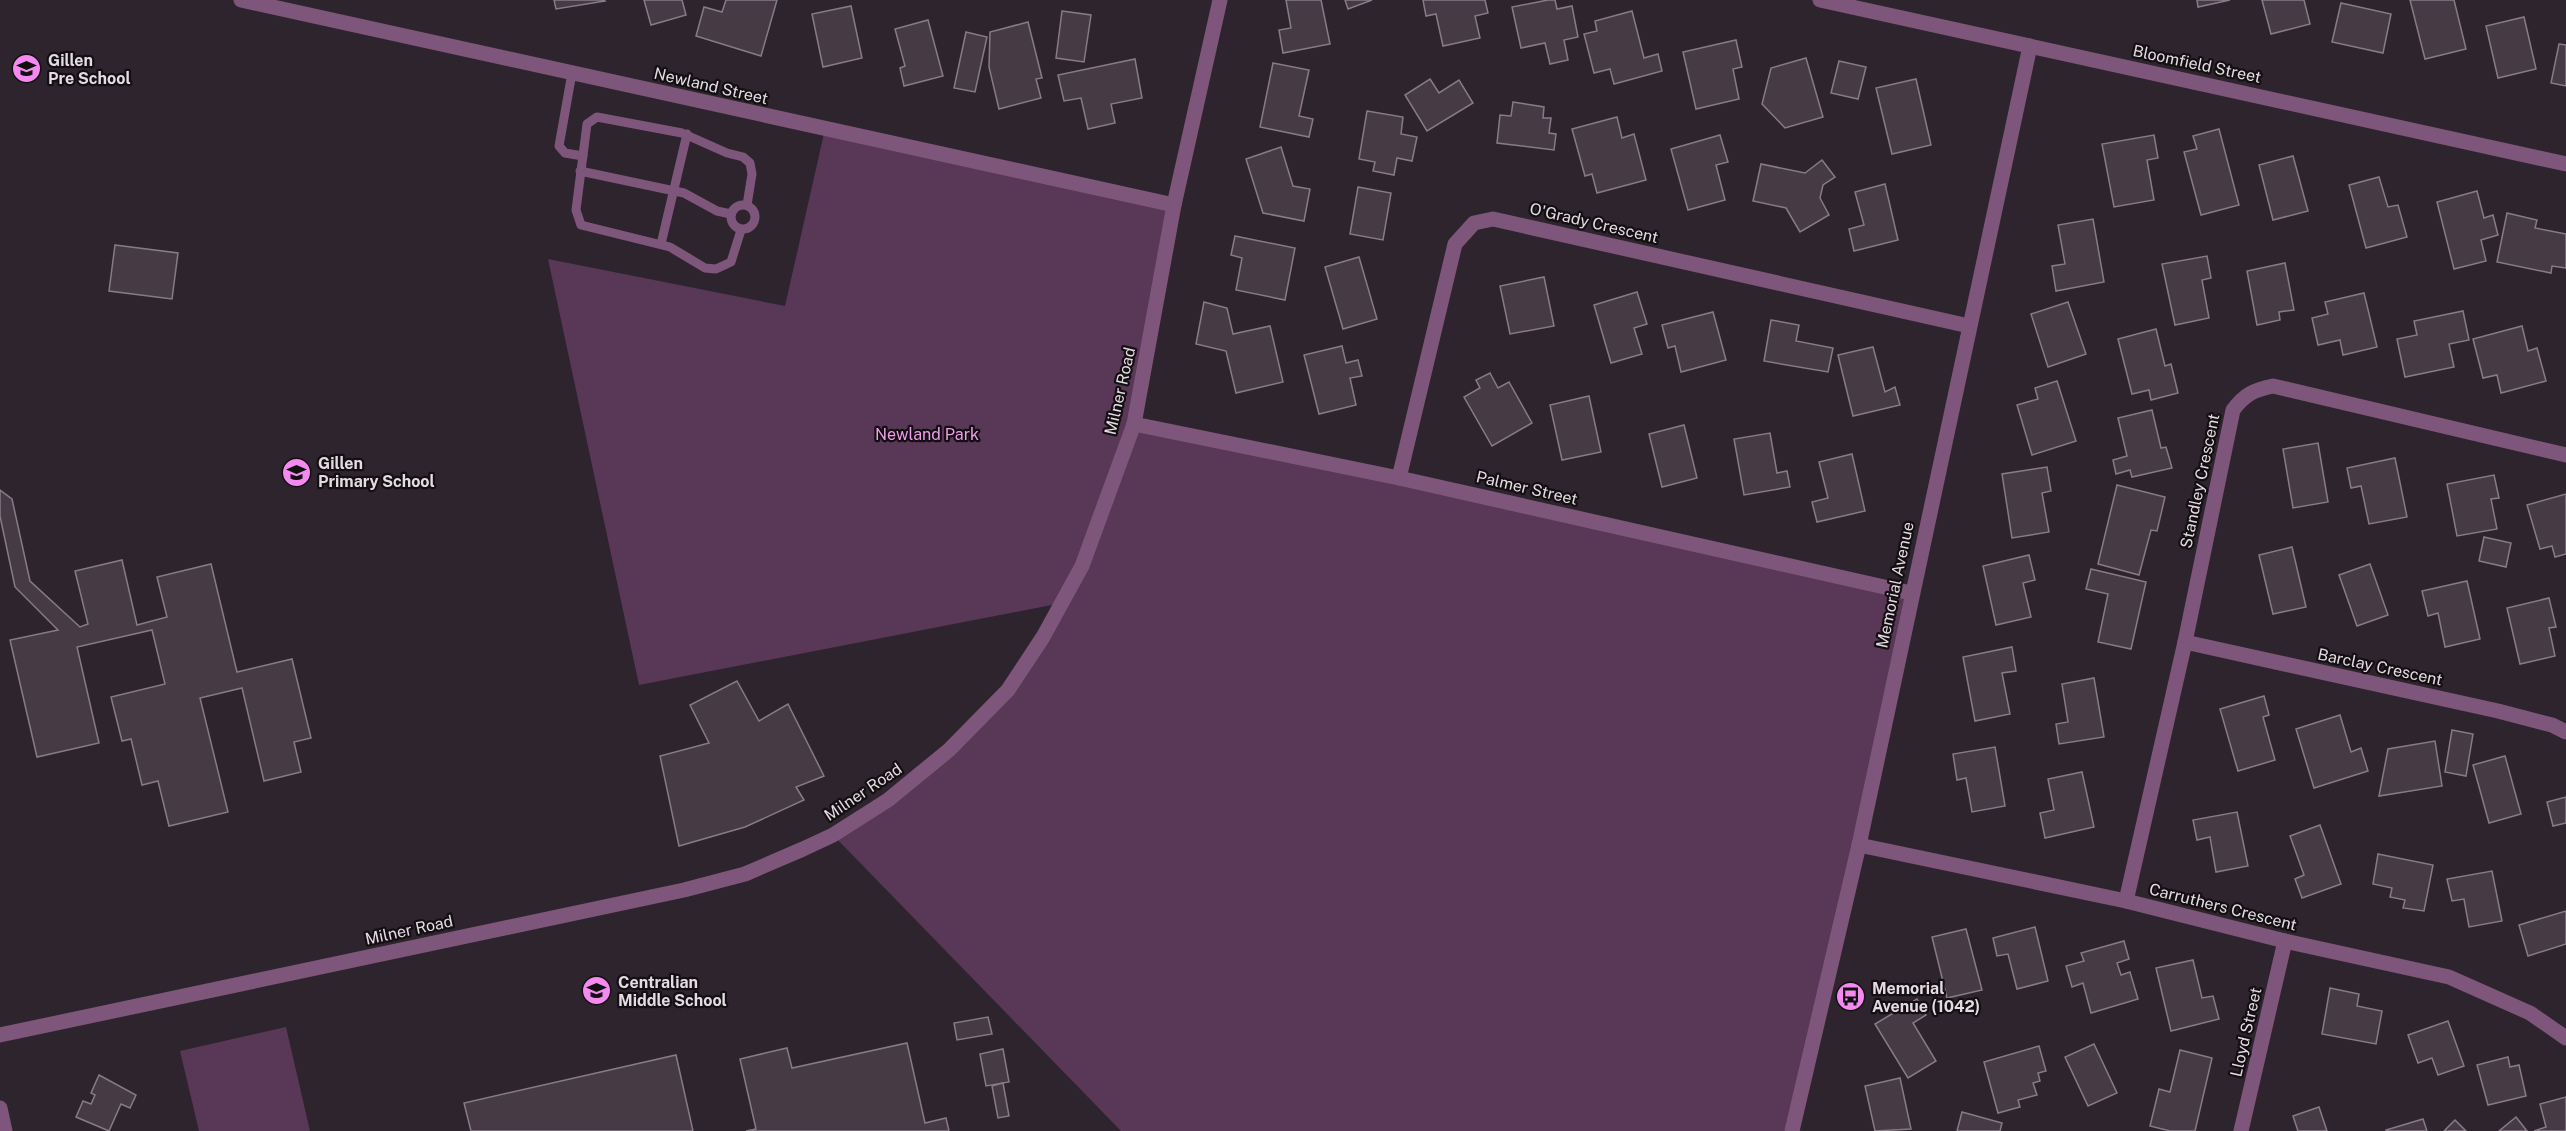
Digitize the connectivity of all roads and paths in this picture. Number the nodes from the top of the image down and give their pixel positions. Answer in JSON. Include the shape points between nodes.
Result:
{"nodes":[{"id":1,"x":241,"y":0,"type":"edge"},
{"id":2,"x":1220,"y":0,"type":"edge"},
{"id":3,"x":1820,"y":0,"type":"edge"},
{"id":4,"x":2030,"y":46,"type":"junction"},
{"id":5,"x":572,"y":73,"type":"junction"},
{"id":6,"x":687,"y":134,"type":"junction"},
{"id":7,"x":583,"y":156,"type":"junction"},
{"id":8,"x":2566,"y":164,"type":"edge"},
{"id":9,"x":580,"y":171,"type":"junction"},
{"id":10,"x":673,"y":190,"type":"junction"},
{"id":11,"x":747,"y":205,"type":"junction"},
{"id":12,"x":1174,"y":205,"type":"junction"},
{"id":13,"x":730,"y":214,"type":"junction"},
{"id":14,"x":741,"y":230,"type":"junction"},
{"id":15,"x":661,"y":244,"type":"junction"},
{"id":16,"x":1970,"y":326,"type":"junction"},
{"id":17,"x":1134,"y":424,"type":"junction"},
{"id":18,"x":2566,"y":455,"type":"edge"},
{"id":19,"x":1398,"y":478,"type":"junction"},
{"id":20,"x":1911,"y":593,"type":"junction"},
{"id":21,"x":2185,"y":642,"type":"junction"},
{"id":22,"x":2566,"y":732,"type":"edge"},
{"id":23,"x":1859,"y":845,"type":"junction"},
{"id":24,"x":2126,"y":901,"type":"junction"},
{"id":25,"x":2286,"y":941,"type":"junction"},
{"id":26,"x":0,"y":1035,"type":"edge"},
{"id":27,"x":2566,"y":1038,"type":"edge"},
{"id":28,"x":0,"y":1108,"type":"edge"},
{"id":29,"x":5,"y":1131,"type":"edge"},
{"id":30,"x":1792,"y":1131,"type":"edge"},
{"id":31,"x":2241,"y":1131,"type":"edge"}],
"edges":[{"from":1,"to":5,"type":"street","name":"Newland Street"},
{"from":2,"to":12,"type":"street","name":"Milner Road"},
{"from":3,"to":4,"type":"street","name":"Bloomfield Street"},
{"from":4,"to":8,"type":"street","name":"Bloomfield Street"},
{"from":4,"to":16,"type":"street","name":"Memorial Avenue"},
{"from":5,"to":7,"type":"lane","via":[[559,146],[565,153]]},
{"from":5,"to":12,"type":"street","name":"Newland Street"},
{"from":6,"to":7,"type":"lane","via":[[597,117],[586,128]]},
{"from":6,"to":10,"type":"lane"},
{"from":6,"to":11,"type":"lane","via":[[750,163]]},
{"from":7,"to":9,"type":"lane"},
{"from":9,"to":10,"type":"lane"},
{"from":9,"to":15,"type":"lane","via":[[576,214],[581,225]]},
{"from":10,"to":13,"type":"lane"},
{"from":10,"to":15,"type":"lane"},
{"from":11,"to":13,"type":"lane","via":[[739,205]]},
{"from":11,"to":14,"type":"lane","via":[[755,220],[750,228]]},
{"from":12,"to":17,"type":"street","name":"Milner Road"},
{"from":13,"to":14,"type":"lane","via":[[731,223]]},
{"from":14,"to":15,"type":"lane","via":[[731,262],[716,269],[705,268]]},
{"from":16,"to":19,"type":"street","name":"O'Grady Crescent","via":[[1494,219],[1474,223],[1455,244]]},
{"from":16,"to":20,"type":"street","name":"Memorial Avenue"},
{"from":17,"to":19,"type":"street","name":"Palmer Street"},
{"from":17,"to":26,"type":"street","name":"Milner Road","via":[[1082,566],[1008,690],[949,750],[888,800],[832,835],[745,874],[684,890]]},
{"from":18,"to":21,"type":"street","name":"Standley Crescent","via":[[2273,386],[2253,390],[2233,410]]},
{"from":19,"to":20,"type":"street","name":"Palmer Street"},
{"from":20,"to":23,"type":"street","name":"Memorial Avenue"},
{"from":21,"to":22,"type":"street","name":"Barclay Crescent","via":[[2498,711]]},
{"from":21,"to":24,"type":"street","name":"Standley Crescent"},
{"from":23,"to":24,"type":"street","name":"Carruthers Crescent"},
{"from":23,"to":30,"type":"street","name":"Memorial Avenue"},
{"from":24,"to":25,"type":"street","name":"Carruthers Crescent"},
{"from":25,"to":27,"type":"street","name":"Carruthers Crescent","via":[[2449,977],[2530,1012]]},
{"from":25,"to":31,"type":"street","name":"Lloyd Street"},
{"from":28,"to":29,"type":"street"}]}
